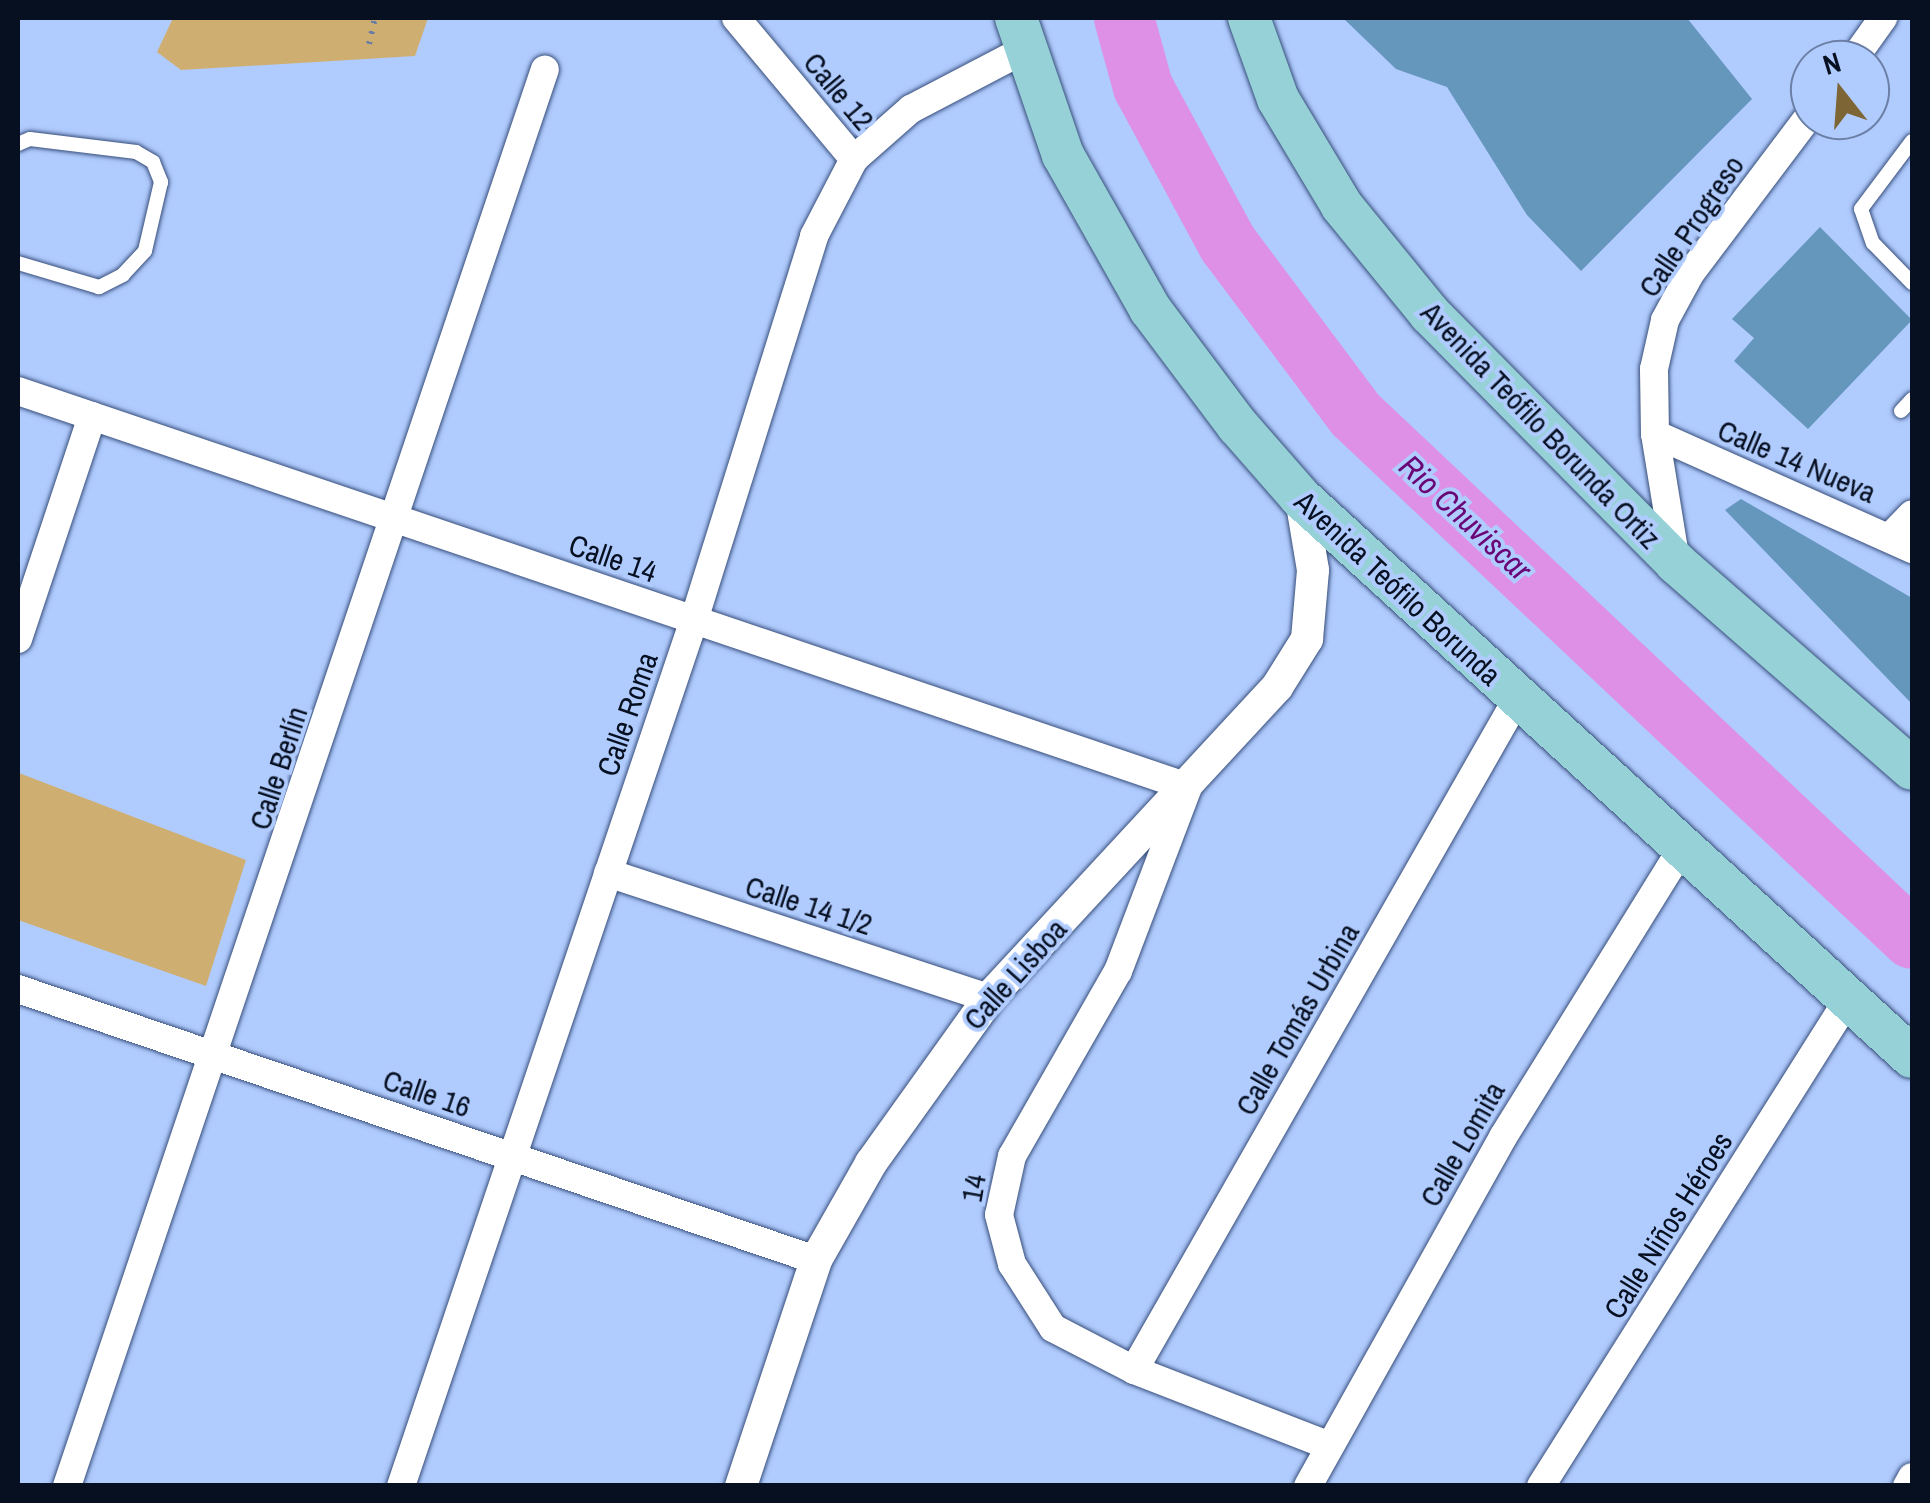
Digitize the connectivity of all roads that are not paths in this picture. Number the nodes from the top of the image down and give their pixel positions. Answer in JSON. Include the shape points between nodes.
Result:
{"nodes":[{"id":1,"x":736,"y":18,"type":"edge"},
{"id":2,"x":1250,"y":18,"type":"edge"},
{"id":3,"x":1883,"y":18,"type":"edge"},
{"id":4,"x":1020,"y":34,"type":"edge"},
{"id":5,"x":1867,"y":40,"type":"edge"},
{"id":6,"x":545,"y":70,"type":"dead end"},
{"id":7,"x":1791,"y":140,"type":"edge"},
{"id":8,"x":1912,"y":141,"type":"edge"},
{"id":9,"x":18,"y":144,"type":"edge"},
{"id":10,"x":854,"y":159,"type":"junction"},
{"id":11,"x":18,"y":263,"type":"edge"},
{"id":12,"x":1912,"y":282,"type":"edge"},
{"id":13,"x":18,"y":391,"type":"edge"},
{"id":14,"x":1912,"y":399,"type":"edge"},
{"id":15,"x":1901,"y":410,"type":"dead end"},
{"id":16,"x":92,"y":416,"type":"junction"},
{"id":17,"x":1655,"y":434,"type":"junction"},
{"id":18,"x":1301,"y":498,"type":"junction"},
{"id":19,"x":1912,"y":514,"type":"edge"},
{"id":20,"x":392,"y":518,"type":"junction"},
{"id":21,"x":1902,"y":543,"type":"edge"},
{"id":22,"x":1676,"y":563,"type":"junction"},
{"id":23,"x":694,"y":620,"type":"junction"},
{"id":24,"x":18,"y":639,"type":"edge"},
{"id":25,"x":1517,"y":699,"type":"junction"},
{"id":26,"x":1912,"y":768,"type":"edge"},
{"id":27,"x":1188,"y":787,"type":"junction"},
{"id":28,"x":1686,"y":843,"type":"junction"},
{"id":29,"x":608,"y":873,"type":"junction"},
{"id":30,"x":18,"y":990,"type":"edge"},
{"id":31,"x":989,"y":998,"type":"junction"},
{"id":32,"x":1849,"y":998,"type":"junction"},
{"id":33,"x":216,"y":1057,"type":"junction"},
{"id":34,"x":1912,"y":1057,"type":"edge"},
{"id":35,"x":513,"y":1157,"type":"junction"},
{"id":36,"x":816,"y":1260,"type":"junction"},
{"id":37,"x":1134,"y":1370,"type":"junction"},
{"id":38,"x":1327,"y":1445,"type":"junction"},
{"id":39,"x":1912,"y":1477,"type":"edge"},
{"id":40,"x":68,"y":1486,"type":"edge"},
{"id":41,"x":401,"y":1486,"type":"edge"},
{"id":42,"x":741,"y":1486,"type":"edge"},
{"id":43,"x":1308,"y":1486,"type":"edge"},
{"id":44,"x":1542,"y":1486,"type":"edge"},
{"id":45,"x":1907,"y":1486,"type":"edge"}],
"edges":[{"from":1,"to":10,"type":"street","name":"Calle 12"},
{"from":2,"to":22,"type":"main road","name":"Avenida Teófilo Borunda Ortiz","via":[[1278,100],[1342,206],[1430,314]]},
{"from":3,"to":5,"type":"street"},
{"from":4,"to":10,"type":"street","name":"Calle Roma","via":[[910,109]]},
{"from":4,"to":18,"type":"main road","name":"Avenida Teófilo Borunda","via":[[1063,155],[1150,308]]},
{"from":6,"to":20,"type":"street","name":"Calle Berlín"},
{"from":7,"to":17,"type":"street","name":"Calle Progreso","via":[[1690,274],[1665,320],[1654,369]]},
{"from":8,"to":12,"type":"lane","via":[[1862,209],[1873,243]]},
{"from":9,"to":11,"type":"lane","via":[[30,138],[136,152],[153,162],[161,182],[144,251],[124,276],[99,287]]},
{"from":10,"to":23,"type":"street","name":"Calle Roma","via":[[814,236]]},
{"from":13,"to":16,"type":"street","name":"Calle 14"},
{"from":14,"to":15,"type":"lane"},
{"from":16,"to":20,"type":"street","name":"Calle 14"},
{"from":16,"to":24,"type":"street"},
{"from":17,"to":21,"type":"street","name":"Calle 14 Nueva"},
{"from":17,"to":22,"type":"street","name":"Calle Progreso"},
{"from":18,"to":25,"type":"main road","name":"Avenida Teófilo Borunda"},
{"from":18,"to":27,"type":"street","name":"Calle Lisboa","via":[[1312,570],[1306,639],[1277,687]]},
{"from":19,"to":21,"type":"street"},
{"from":20,"to":23,"type":"street","name":"Calle 14"},
{"from":20,"to":33,"type":"street","name":"Calle Berlín"},
{"from":22,"to":26,"type":"main road","name":"Avenida Teófilo Borunda Ortiz"},
{"from":23,"to":27,"type":"street","name":"Calle 14"},
{"from":23,"to":29,"type":"street","name":"Calle Roma"},
{"from":25,"to":28,"type":"main road","name":"Avenida Teófilo Borunda"},
{"from":25,"to":37,"type":"street","name":"Calle Tomás Urbina"},
{"from":27,"to":31,"type":"street","name":"Calle Lisboa"},
{"from":27,"to":37,"type":"street","name":"14","via":[[1118,971],[1012,1156],[999,1215],[1012,1264],[1053,1328]]},
{"from":28,"to":32,"type":"main road","name":"Avenida Teófilo Borunda"},
{"from":28,"to":38,"type":"street","name":"Calle Lomita","via":[[1503,1137]]},
{"from":29,"to":31,"type":"street","name":"Calle 14 1/2"},
{"from":29,"to":35,"type":"street","name":"Calle Roma"},
{"from":30,"to":33,"type":"street","name":"Calle 16"},
{"from":31,"to":36,"type":"street","name":"Calle Lisboa","via":[[870,1163]]},
{"from":32,"to":34,"type":"main road","name":"Avenida Teófilo Borunda"},
{"from":32,"to":44,"type":"street","name":"Calle Niños Héroes"},
{"from":33,"to":35,"type":"street","name":"Calle 16"},
{"from":33,"to":40,"type":"street","name":"Calle Berlín"},
{"from":35,"to":36,"type":"street","name":"Calle 16"},
{"from":35,"to":41,"type":"street","name":"Calle Roma"},
{"from":36,"to":42,"type":"street","name":"Calle Lisboa"},
{"from":37,"to":38,"type":"street","name":"14"},
{"from":38,"to":43,"type":"street","name":"Calle Lomita"},
{"from":39,"to":45,"type":"street"}]}
